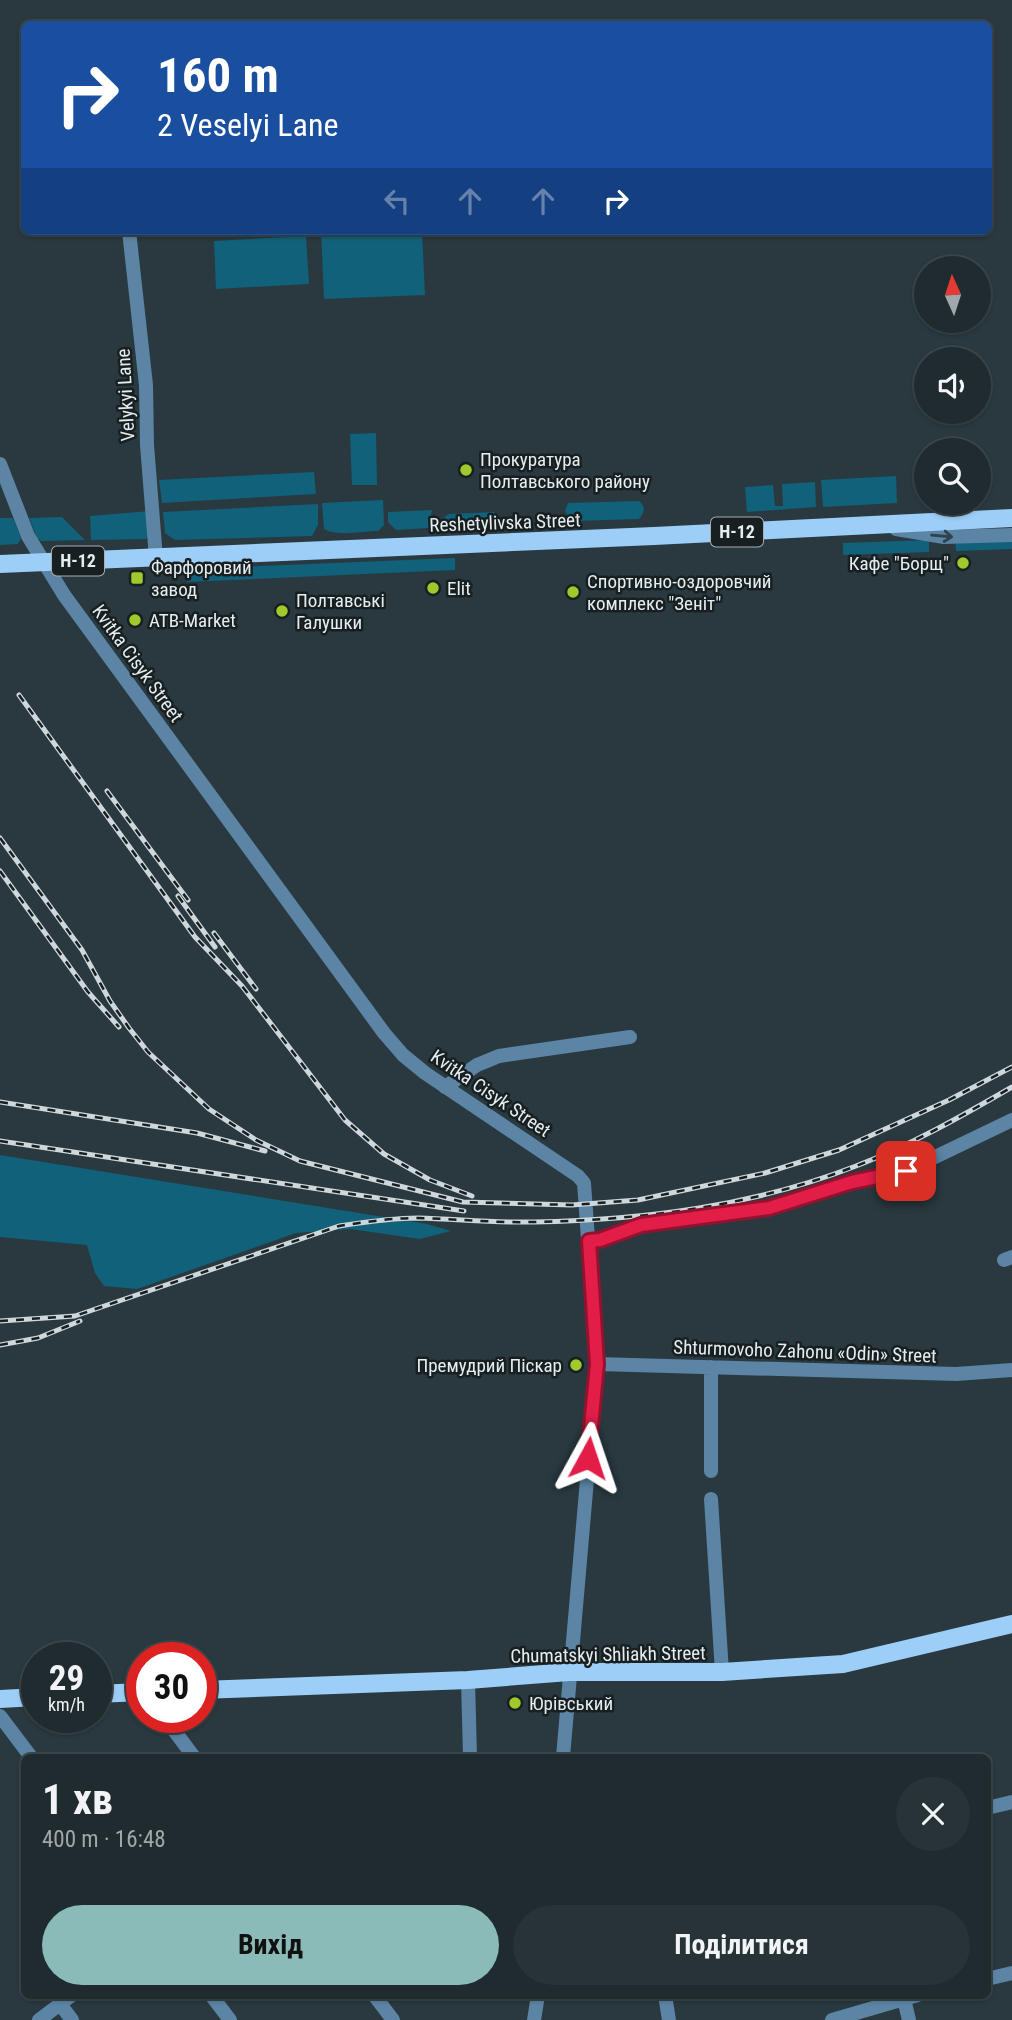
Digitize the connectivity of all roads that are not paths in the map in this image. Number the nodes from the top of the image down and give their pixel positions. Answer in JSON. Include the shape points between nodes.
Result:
{"nodes":[{"id":1,"x":129,"y":235,"type":"edge"},
{"id":2,"x":0,"y":464,"type":"edge"},
{"id":3,"x":1012,"y":518,"type":"edge"},
{"id":4,"x":874,"y":525,"type":"junction"},
{"id":5,"x":1012,"y":535,"type":"edge"},
{"id":6,"x":156,"y":558,"type":"junction"},
{"id":7,"x":43,"y":563,"type":"junction"},
{"id":8,"x":0,"y":565,"type":"edge"},
{"id":9,"x":630,"y":1037,"type":"dead end"},
{"id":10,"x":445,"y":1087,"type":"junction"},
{"id":11,"x":1012,"y":1120,"type":"edge"},
{"id":12,"x":589,"y":1241,"type":"junction"},
{"id":13,"x":597,"y":1364,"type":"junction"},
{"id":14,"x":711,"y":1367,"type":"junction"},
{"id":15,"x":1012,"y":1370,"type":"edge"},
{"id":16,"x":711,"y":1471,"type":"dead end"},
{"id":17,"x":711,"y":1499,"type":"dead end"},
{"id":18,"x":1012,"y":1624,"type":"edge"},
{"id":19,"x":569,"y":1672,"type":"junction"},
{"id":20,"x":722,"y":1672,"type":"junction"},
{"id":21,"x":467,"y":1680,"type":"junction"},
{"id":22,"x":217,"y":1689,"type":"edge"},
{"id":23,"x":21,"y":1698,"type":"edge"},
{"id":24,"x":0,"y":1699,"type":"edge"},
{"id":25,"x":0,"y":1716,"type":"edge"},
{"id":26,"x":176,"y":1733,"type":"edge"},
{"id":27,"x":29,"y":1754,"type":"edge"},
{"id":28,"x":192,"y":1754,"type":"edge"},
{"id":29,"x":470,"y":1754,"type":"edge"},
{"id":30,"x":563,"y":1754,"type":"edge"},
{"id":31,"x":1012,"y":1802,"type":"edge"},
{"id":32,"x":991,"y":1807,"type":"edge"},
{"id":33,"x":1012,"y":1973,"type":"edge"},
{"id":34,"x":991,"y":1978,"type":"edge"},
{"id":35,"x":66,"y":1999,"type":"edge"},
{"id":36,"x":214,"y":1999,"type":"edge"},
{"id":37,"x":377,"y":1999,"type":"edge"},
{"id":38,"x":537,"y":1999,"type":"edge"},
{"id":39,"x":666,"y":1999,"type":"edge"},
{"id":40,"x":899,"y":1999,"type":"edge"},
{"id":41,"x":909,"y":1999,"type":"edge"},
{"id":42,"x":39,"y":2020,"type":"edge"},
{"id":43,"x":72,"y":2020,"type":"edge"},
{"id":44,"x":230,"y":2020,"type":"edge"},
{"id":45,"x":393,"y":2020,"type":"edge"},
{"id":46,"x":534,"y":2020,"type":"edge"},
{"id":47,"x":669,"y":2020,"type":"edge"},
{"id":48,"x":832,"y":2020,"type":"edge"},
{"id":49,"x":909,"y":2020,"type":"edge"}],
"edges":[{"from":1,"to":6,"type":"street","name":"Velykyi Lane","via":[[146,385]]},
{"from":2,"to":7,"type":"street","name":"Kvitka Cisyk Street"},
{"from":3,"to":4,"type":"main road","name":"Reshetylivska Street","number":"Н-12"},
{"from":4,"to":5,"type":"street","one_way":true,"via":[[944,537]]},
{"from":4,"to":6,"type":"main road","name":"Reshetylivska Street","number":"Н-12"},
{"from":6,"to":7,"type":"main road","name":"Reshetylivska Street","number":"Н-12"},
{"from":7,"to":8,"type":"main road","name":"Reshetylivska Street","number":"Н-12"},
{"from":7,"to":10,"type":"street","name":"Kvitka Cisyk Street","via":[[384,1033]]},
{"from":9,"to":10,"type":"street","via":[[499,1056]]},
{"from":10,"to":12,"type":"street","name":"Kvitka Cisyk Street","via":[[581,1179]]},
{"from":11,"to":12,"type":"street","via":[[906,1171],[769,1208],[641,1225]]},
{"from":12,"to":13,"type":"street","name":"Kvitka Cisyk Street"},
{"from":13,"to":14,"type":"street","name":"Shturmovoho Zahonu «Odin» Street"},
{"from":13,"to":19,"type":"street","name":"Kvitka Cisyk Street"},
{"from":14,"to":15,"type":"street","name":"Shturmovoho Zahonu «Odin» Street","via":[[956,1374]]},
{"from":14,"to":16,"type":"street"},
{"from":17,"to":20,"type":"street"},
{"from":18,"to":20,"type":"main road","name":"Chumatskyi Shliakh Street","via":[[843,1664]]},
{"from":19,"to":20,"type":"main road","name":"Chumatskyi Shliakh Street"},
{"from":19,"to":21,"type":"main road","name":"Chumatskyi Shliakh Street"},
{"from":19,"to":30,"type":"street","name":"Kvitka Cisyk Street"},
{"from":21,"to":22,"type":"main road","name":"Chumatskyi Shliakh Street"},
{"from":21,"to":29,"type":"street"},
{"from":23,"to":24,"type":"main road"},
{"from":25,"to":27,"type":"street"},
{"from":26,"to":28,"type":"street"},
{"from":31,"to":32,"type":"street"},
{"from":33,"to":34,"type":"street"},
{"from":35,"to":42,"type":"street"},
{"from":35,"to":43,"type":"street"},
{"from":36,"to":44,"type":"street"},
{"from":37,"to":45,"type":"street"},
{"from":38,"to":46,"type":"street"},
{"from":39,"to":47,"type":"street"},
{"from":40,"to":48,"type":"street"},
{"from":41,"to":49,"type":"street"}]}
